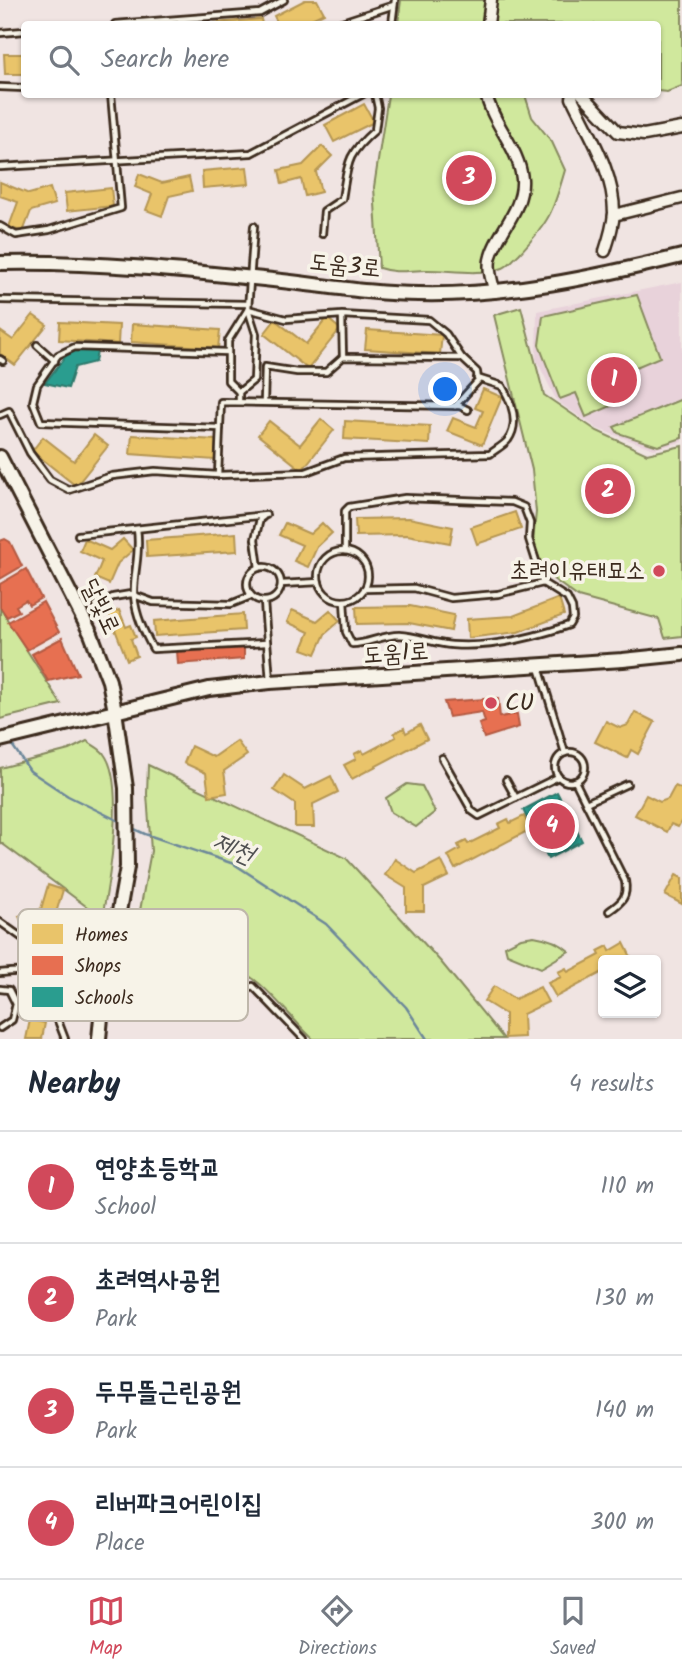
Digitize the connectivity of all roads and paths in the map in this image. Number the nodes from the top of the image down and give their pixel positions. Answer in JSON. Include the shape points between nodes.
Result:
{"nodes":[{"id":1,"x":284,"y":0,"type":"edge"},
{"id":2,"x":491,"y":0,"type":"edge"},
{"id":3,"x":394,"y":2,"type":"edge"},
{"id":4,"x":155,"y":21,"type":"edge"},
{"id":5,"x":344,"y":21,"type":"edge"},
{"id":6,"x":392,"y":21,"type":"edge"},
{"id":7,"x":488,"y":21,"type":"edge"},
{"id":8,"x":21,"y":31,"type":"edge"},
{"id":9,"x":0,"y":33,"type":"edge"},
{"id":10,"x":0,"y":87,"type":"edge"},
{"id":11,"x":21,"y":88,"type":"edge"},
{"id":12,"x":111,"y":98,"type":"edge"},
{"id":13,"x":355,"y":98,"type":"edge"},
{"id":14,"x":376,"y":98,"type":"edge"},
{"id":15,"x":488,"y":98,"type":"edge"},
{"id":16,"x":572,"y":98,"type":"edge"},
{"id":17,"x":586,"y":98,"type":"edge"},
{"id":18,"x":682,"y":128,"type":"edge"},
{"id":19,"x":117,"y":160,"type":"junction"},
{"id":20,"x":0,"y":167,"type":"edge"},
{"id":21,"x":682,"y":198,"type":"edge"},
{"id":22,"x":614,"y":215,"type":"junction"},
{"id":23,"x":0,"y":226,"type":"edge"},
{"id":24,"x":254,"y":226,"type":"dead end"},
{"id":25,"x":322,"y":234,"type":"dead end"},
{"id":26,"x":605,"y":251,"type":"dead end"},
{"id":27,"x":682,"y":256,"type":"edge"},
{"id":28,"x":0,"y":263,"type":"edge"},
{"id":29,"x":250,"y":277,"type":"junction"},
{"id":30,"x":495,"y":292,"type":"junction"},
{"id":31,"x":0,"y":300,"type":"edge"},
{"id":32,"x":248,"y":306,"type":"junction"},
{"id":33,"x":342,"y":315,"type":"junction"},
{"id":34,"x":37,"y":345,"type":"dead end"},
{"id":35,"x":228,"y":352,"type":"junction"},
{"id":36,"x":343,"y":357,"type":"junction"},
{"id":37,"x":462,"y":358,"type":"junction"},
{"id":38,"x":54,"y":361,"type":"junction"},
{"id":39,"x":477,"y":378,"type":"junction"},
{"id":40,"x":239,"y":392,"type":"junction"},
{"id":41,"x":239,"y":401,"type":"junction"},
{"id":42,"x":264,"y":402,"type":"junction"},
{"id":43,"x":454,"y":406,"type":"junction"},
{"id":44,"x":468,"y":410,"type":"dead end"},
{"id":45,"x":0,"y":415,"type":"edge"},
{"id":46,"x":220,"y":428,"type":"junction"},
{"id":47,"x":0,"y":457,"type":"edge"},
{"id":48,"x":218,"y":475,"type":"junction"},
{"id":49,"x":136,"y":528,"type":"junction"},
{"id":50,"x":78,"y":535,"type":"dead end"},
{"id":51,"x":345,"y":551,"type":"junction"},
{"id":52,"x":259,"y":568,"type":"junction"},
{"id":53,"x":319,"y":582,"type":"junction"},
{"id":54,"x":543,"y":583,"type":"junction"},
{"id":55,"x":281,"y":584,"type":"junction"},
{"id":56,"x":364,"y":589,"type":"junction"},
{"id":57,"x":134,"y":596,"type":"junction"},
{"id":58,"x":251,"y":596,"type":"junction"},
{"id":59,"x":344,"y":601,"type":"junction"},
{"id":60,"x":264,"y":602,"type":"junction"},
{"id":61,"x":96,"y":605,"type":"dead end"},
{"id":62,"x":267,"y":643,"type":"junction"},
{"id":63,"x":682,"y":654,"type":"edge"},
{"id":64,"x":539,"y":666,"type":"junction"},
{"id":65,"x":270,"y":682,"type":"junction"},
{"id":66,"x":115,"y":711,"type":"junction"},
{"id":67,"x":0,"y":740,"type":"edge"},
{"id":68,"x":565,"y":753,"type":"junction"},
{"id":69,"x":442,"y":758,"type":"dead end"},
{"id":70,"x":558,"y":777,"type":"junction"},
{"id":71,"x":506,"y":780,"type":"dead end"},
{"id":72,"x":575,"y":780,"type":"junction"},
{"id":73,"x":627,"y":784,"type":"dead end"},
{"id":74,"x":516,"y":798,"type":"junction"},
{"id":75,"x":586,"y":803,"type":"junction"},
{"id":76,"x":120,"y":909,"type":"edge"},
{"id":77,"x":609,"y":911,"type":"dead end"},
{"id":78,"x":0,"y":922,"type":"edge"},
{"id":79,"x":18,"y":935,"type":"edge"},
{"id":80,"x":0,"y":973,"type":"edge"},
{"id":81,"x":18,"y":973,"type":"edge"},
{"id":82,"x":248,"y":988,"type":"edge"},
{"id":83,"x":0,"y":989,"type":"edge"},
{"id":84,"x":58,"y":1021,"type":"edge"},
{"id":85,"x":102,"y":1021,"type":"edge"},
{"id":86,"x":0,"y":1028,"type":"edge"},
{"id":87,"x":65,"y":1039,"type":"edge"},
{"id":88,"x":99,"y":1039,"type":"edge"},
{"id":89,"x":304,"y":1039,"type":"edge"}],
"edges":[{"from":1,"to":4,"type":"lane","via":[[260,13]]},
{"from":2,"to":7,"type":"street"},
{"from":3,"to":5,"type":"lane"},
{"from":3,"to":6,"type":"lane"},
{"from":8,"to":9,"type":"lane"},
{"from":10,"to":11,"type":"lane"},
{"from":12,"to":19,"type":"lane"},
{"from":13,"to":19,"type":"lane","via":[[251,153]]},
{"from":14,"to":25,"type":"lane","via":[[375,130],[349,159],[342,199],[324,211]]},
{"from":15,"to":30,"type":"street","via":[[517,157],[522,180],[516,209],[490,260]]},
{"from":16,"to":22,"type":"street","via":[[608,174]]},
{"from":17,"to":18,"type":"street","via":[[618,132],[644,135]]},
{"from":19,"to":20,"type":"lane"},
{"from":19,"to":23,"type":"lane","via":[[121,208],[38,231],[16,234]]},
{"from":21,"to":22,"type":"street"},
{"from":22,"to":26,"type":"street"},
{"from":24,"to":29,"type":"lane"},
{"from":27,"to":30,"type":"street","name":"도움3로","via":[[582,279]]},
{"from":28,"to":29,"type":"street","name":"도움3로","via":[[118,266]]},
{"from":29,"to":30,"type":"street","name":"도움3로","via":[[419,295]]},
{"from":29,"to":32,"type":"lane"},
{"from":31,"to":32,"type":"lane"},
{"from":32,"to":33,"type":"lane","via":[[286,319]]},
{"from":32,"to":35,"type":"lane"},
{"from":32,"to":40,"type":"lane","via":[[257,334],[254,380]]},
{"from":33,"to":36,"type":"lane"},
{"from":33,"to":37,"type":"lane","via":[[429,320],[446,334]]},
{"from":34,"to":38,"type":"lane"},
{"from":35,"to":38,"type":"lane","via":[[75,347]]},
{"from":35,"to":40,"type":"lane","via":[[228,381]]},
{"from":36,"to":37,"type":"lane"},
{"from":36,"to":42,"type":"lane","via":[[326,372],[265,367]]},
{"from":37,"to":39,"type":"lane","via":[[477,372]]},
{"from":38,"to":46,"type":"lane","via":[[37,385],[33,402],[41,422]]},
{"from":39,"to":43,"type":"lane"},
{"from":39,"to":48,"type":"lane","via":[[502,386],[515,423],[508,440],[490,454],[344,458],[306,472]]},
{"from":40,"to":41,"type":"lane"},
{"from":41,"to":42,"type":"lane"},
{"from":41,"to":46,"type":"lane","via":[[221,402]]},
{"from":42,"to":43,"type":"lane"},
{"from":43,"to":44,"type":"lane"},
{"from":45,"to":48,"type":"lane","via":[[9,411],[50,480],[69,490],[155,471]]},
{"from":46,"to":48,"type":"lane"},
{"from":47,"to":66,"type":"street","name":"달빛로","via":[[91,634]]},
{"from":49,"to":50,"type":"lane"},
{"from":49,"to":52,"type":"lane","via":[[266,515],[260,519],[255,539]]},
{"from":49,"to":57,"type":"lane","via":[[140,546]]},
{"from":51,"to":53,"type":"lane","via":[[324,559]]},
{"from":51,"to":54,"type":"lane","via":[[345,511],[349,508],[405,498],[512,502],[524,508],[530,523],[529,539]]},
{"from":51,"to":56,"type":"lane","via":[[366,565]]},
{"from":52,"to":55,"type":"lane","via":[[273,570]]},
{"from":52,"to":58,"type":"lane","via":[[247,582]]},
{"from":53,"to":55,"type":"lane"},
{"from":53,"to":59,"type":"lane","via":[[328,596]]},
{"from":54,"to":56,"type":"lane","via":[[498,594],[451,598],[414,589]]},
{"from":54,"to":59,"type":"lane","via":[[567,598],[573,618],[569,625],[530,639],[499,642],[452,645],[402,635],[352,644],[346,632]]},
{"from":55,"to":60,"type":"lane","via":[[275,598]]},
{"from":56,"to":59,"type":"lane"},
{"from":57,"to":58,"type":"lane","via":[[153,602],[231,604]]},
{"from":57,"to":61,"type":"lane","via":[[113,597]]},
{"from":57,"to":62,"type":"lane","via":[[153,649]]},
{"from":58,"to":60,"type":"lane"},
{"from":60,"to":62,"type":"lane"},
{"from":62,"to":65,"type":"lane"},
{"from":63,"to":64,"type":"street","name":"도움1로"},
{"from":64,"to":65,"type":"street","name":"도움1로"},
{"from":64,"to":68,"type":"lane"},
{"from":65,"to":66,"type":"street","name":"도움1로","via":[[209,689]]},
{"from":66,"to":67,"type":"street","name":"도움1로"},
{"from":66,"to":76,"type":"street","name":"달빛로","via":[[126,788],[127,867]]},
{"from":68,"to":70,"type":"lane","via":[[555,764]]},
{"from":68,"to":72,"type":"lane","via":[[577,754],[583,761],[582,775]]},
{"from":69,"to":74,"type":"lane","via":[[476,814],[483,815]]},
{"from":70,"to":72,"type":"lane"},
{"from":70,"to":74,"type":"lane"},
{"from":71,"to":74,"type":"lane"},
{"from":72,"to":75,"type":"lane"},
{"from":73,"to":75,"type":"lane"},
{"from":75,"to":77,"type":"lane","via":[[625,881],[627,892],[622,902]]},
{"from":78,"to":79,"type":"lane"},
{"from":80,"to":81,"type":"lane"},
{"from":82,"to":89,"type":"lane","via":[[253,986]]},
{"from":83,"to":86,"type":"lane","via":[[9,990],[16,1004],[12,1020]]},
{"from":84,"to":87,"type":"lane"},
{"from":85,"to":88,"type":"street","name":"달빛로"}]}
